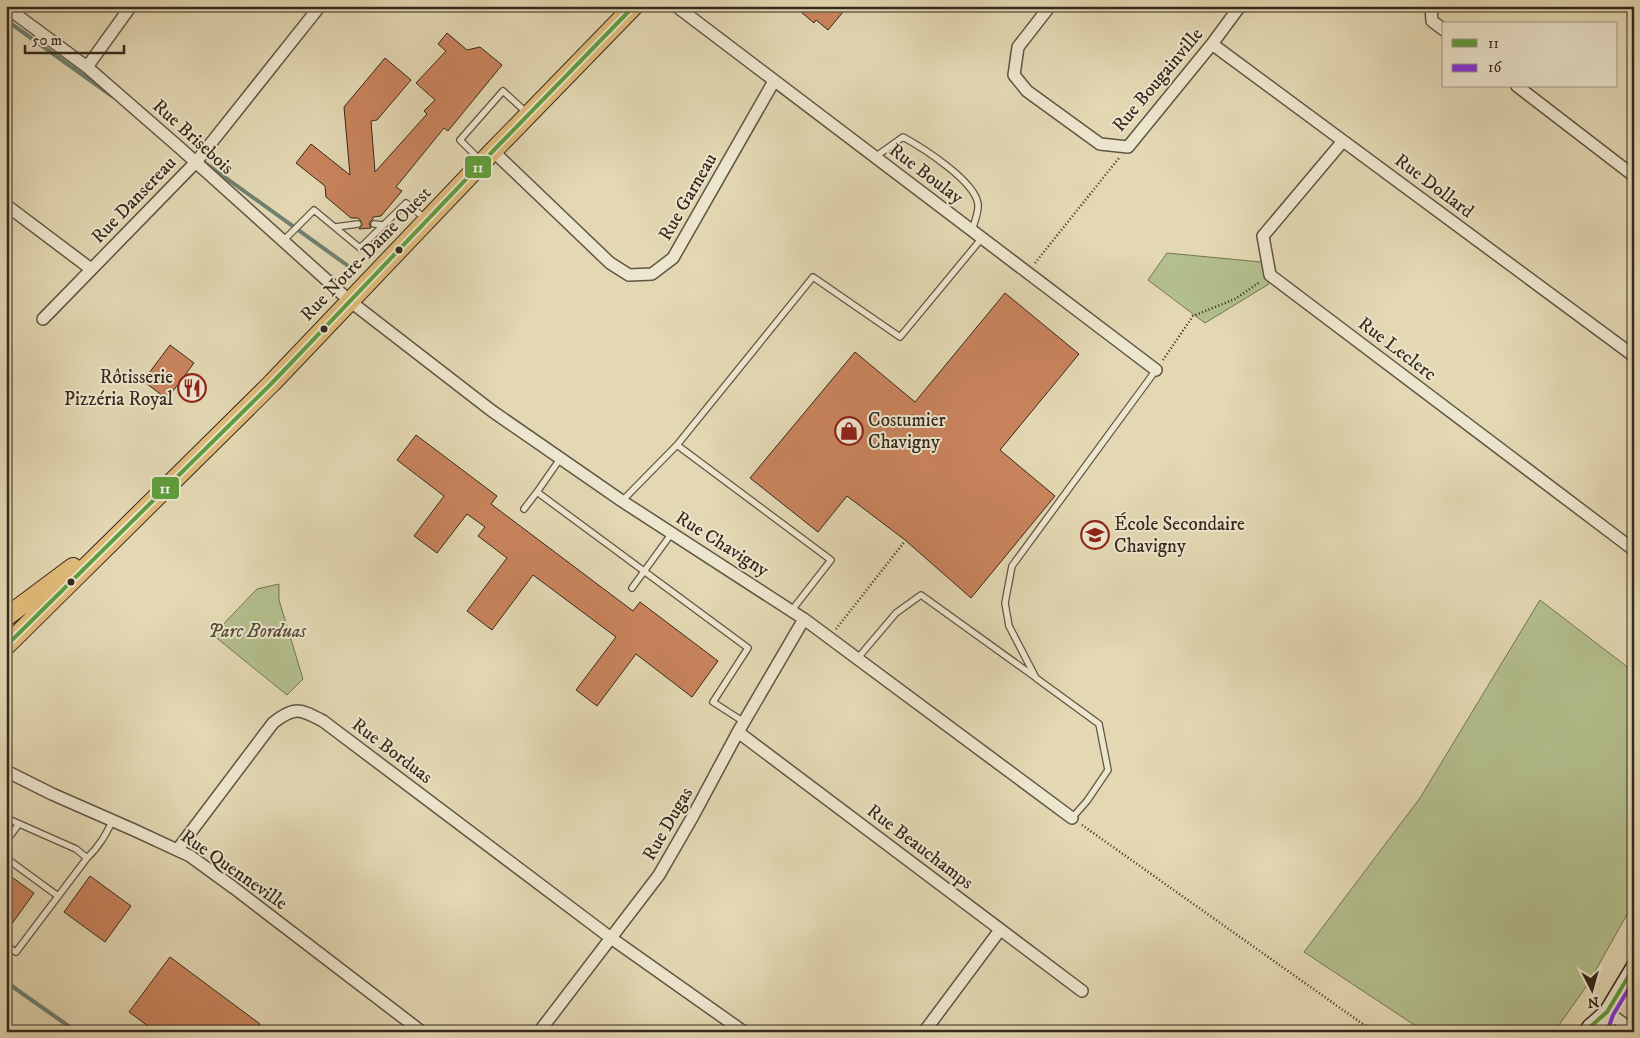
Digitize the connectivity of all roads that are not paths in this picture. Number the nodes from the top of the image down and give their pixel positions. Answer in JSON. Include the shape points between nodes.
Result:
{"nodes":[{"id":1,"x":131,"y":6,"type":"edge"},
{"id":2,"x":320,"y":6,"type":"edge"},
{"id":3,"x":634,"y":6,"type":"edge"},
{"id":4,"x":676,"y":6,"type":"edge"},
{"id":5,"x":1050,"y":6,"type":"edge"},
{"id":6,"x":1240,"y":6,"type":"edge"},
{"id":7,"x":1431,"y":6,"type":"edge"},
{"id":8,"x":6,"y":7,"type":"edge"},
{"id":9,"x":1442,"y":28,"type":"edge"},
{"id":10,"x":1212,"y":44,"type":"junction"},
{"id":11,"x":87,"y":67,"type":"junction"},
{"id":12,"x":774,"y":81,"type":"junction"},
{"id":13,"x":1520,"y":88,"type":"edge"},
{"id":14,"x":528,"y":114,"type":"junction"},
{"id":15,"x":1343,"y":141,"type":"junction"},
{"id":16,"x":488,"y":156,"type":"junction"},
{"id":17,"x":875,"y":157,"type":"junction"},
{"id":18,"x":196,"y":162,"type":"junction"},
{"id":19,"x":1634,"y":176,"type":"edge"},
{"id":20,"x":6,"y":205,"type":"edge"},
{"id":21,"x":427,"y":221,"type":"junction"},
{"id":22,"x":358,"y":224,"type":"dead end"},
{"id":23,"x":374,"y":224,"type":"dead end"},
{"id":24,"x":384,"y":225,"type":"junction"},
{"id":25,"x":335,"y":227,"type":"junction"},
{"id":26,"x":977,"y":234,"type":"junction"},
{"id":27,"x":283,"y":241,"type":"junction"},
{"id":28,"x":91,"y":269,"type":"junction"},
{"id":29,"x":351,"y":302,"type":"junction"},
{"id":30,"x":43,"y":318,"type":"dead end"},
{"id":31,"x":1634,"y":356,"type":"edge"},
{"id":32,"x":1156,"y":370,"type":"joint"},
{"id":33,"x":677,"y":445,"type":"junction"},
{"id":34,"x":560,"y":459,"type":"junction"},
{"id":35,"x":537,"y":492,"type":"junction"},
{"id":36,"x":622,"y":501,"type":"junction"},
{"id":37,"x":524,"y":509,"type":"dead end"},
{"id":38,"x":126,"y":528,"type":"junction"},
{"id":39,"x":672,"y":533,"type":"junction"},
{"id":40,"x":1634,"y":550,"type":"edge"},
{"id":41,"x":644,"y":571,"type":"junction"},
{"id":42,"x":632,"y":588,"type":"dead end"},
{"id":43,"x":792,"y":610,"type":"junction"},
{"id":44,"x":6,"y":617,"type":"edge"},
{"id":45,"x":804,"y":619,"type":"junction"},
{"id":46,"x":6,"y":646,"type":"edge"},
{"id":47,"x":857,"y":659,"type":"junction"},
{"id":48,"x":1036,"y":678,"type":"junction"},
{"id":49,"x":741,"y":727,"type":"junction"},
{"id":50,"x":6,"y":771,"type":"edge"},
{"id":51,"x":6,"y":818,"type":"edge"},
{"id":52,"x":1072,"y":818,"type":"joint"},
{"id":53,"x":113,"y":820,"type":"junction"},
{"id":54,"x":19,"y":824,"type":"junction"},
{"id":55,"x":6,"y":841,"type":"edge"},
{"id":56,"x":178,"y":849,"type":"junction"},
{"id":57,"x":6,"y":858,"type":"edge"},
{"id":58,"x":87,"y":858,"type":"junction"},
{"id":59,"x":58,"y":896,"type":"junction"},
{"id":60,"x":1000,"y":930,"type":"junction"},
{"id":61,"x":611,"y":938,"type":"junction"},
{"id":62,"x":6,"y":946,"type":"edge"},
{"id":63,"x":1634,"y":967,"type":"edge"},
{"id":64,"x":1082,"y":991,"type":"dead end"},
{"id":65,"x":1607,"y":1012,"type":"junction"},
{"id":66,"x":1634,"y":1030,"type":"edge"},
{"id":67,"x":422,"y":1032,"type":"edge"},
{"id":68,"x":539,"y":1032,"type":"edge"},
{"id":69,"x":744,"y":1032,"type":"edge"},
{"id":70,"x":924,"y":1032,"type":"edge"},
{"id":71,"x":1587,"y":1032,"type":"edge"},
{"id":72,"x":1600,"y":1032,"type":"edge"}],
"edges":[{"from":1,"to":11,"type":"street"},
{"from":2,"to":18,"type":"street","name":"Rue Dansereau"},
{"from":3,"to":14,"type":"main road","name":"Rue Notre-Dame Ouest"},
{"from":4,"to":12,"type":"street","name":"Rue Boulay"},
{"from":5,"to":10,"type":"street","name":"Rue Bougainville","via":[[1018,46],[1014,75],[1027,91],[1100,144],[1128,147]]},
{"from":6,"to":10,"type":"street","name":"Rue Bougainville"},
{"from":7,"to":9,"type":"street","via":[[1432,21]]},
{"from":8,"to":11,"type":"street","name":"Rue Brisebois"},
{"from":10,"to":15,"type":"street","name":"Rue Dollard"},
{"from":11,"to":18,"type":"street","name":"Rue Brisebois"},
{"from":12,"to":16,"type":"street","name":"Rue Garneau","via":[[673,258],[652,274],[629,275],[610,263]]},
{"from":12,"to":17,"type":"street","name":"Rue Boulay"},
{"from":13,"to":19,"type":"street"},
{"from":14,"to":16,"type":"main road","name":"Rue Notre-Dame Ouest"},
{"from":14,"to":16,"type":"lane","via":[[503,91],[460,140]]},
{"from":15,"to":31,"type":"street","name":"Rue Dollard"},
{"from":15,"to":40,"type":"street","name":"Rue Leclerc","via":[[1263,236],[1270,275]]},
{"from":16,"to":21,"type":"main road","name":"Rue Notre-Dame Ouest"},
{"from":17,"to":26,"type":"street","name":"Rue Boulay"},
{"from":17,"to":26,"type":"lane","via":[[904,137],[921,147],[969,184],[978,204]]},
{"from":18,"to":27,"type":"street","name":"Rue Brisebois"},
{"from":18,"to":28,"type":"street","name":"Rue Dansereau"},
{"from":20,"to":28,"type":"street"},
{"from":21,"to":24,"type":"lane","via":[[406,203]]},
{"from":21,"to":29,"type":"main road","name":"Rue Notre-Dame Ouest"},
{"from":22,"to":25,"type":"lane"},
{"from":23,"to":24,"type":"lane"},
{"from":24,"to":25,"type":"lane","via":[[360,248]]},
{"from":25,"to":27,"type":"lane","via":[[314,210]]},
{"from":26,"to":32,"type":"street","name":"Rue Boulay"},
{"from":26,"to":33,"type":"lane","via":[[900,337],[813,277]]},
{"from":27,"to":29,"type":"street","name":"Rue Brisebois"},
{"from":28,"to":30,"type":"street","name":"Rue Dansereau"},
{"from":29,"to":34,"type":"street","name":"Rue Chavigny"},
{"from":29,"to":38,"type":"main road","name":"Rue Notre-Dame Ouest"},
{"from":32,"to":48,"type":"lane","via":[[1012,566],[1005,604],[1009,626]]},
{"from":33,"to":36,"type":"lane"},
{"from":33,"to":43,"type":"lane","via":[[831,560]]},
{"from":34,"to":35,"type":"lane"},
{"from":34,"to":36,"type":"street","name":"Rue Chavigny"},
{"from":35,"to":37,"type":"lane"},
{"from":35,"to":41,"type":"lane"},
{"from":36,"to":39,"type":"street","name":"Rue Chavigny"},
{"from":38,"to":44,"type":"main road","name":"Rue Notre-Dame Ouest"},
{"from":38,"to":46,"type":"main road","name":"Rue Notre-Dame Ouest"},
{"from":39,"to":41,"type":"lane"},
{"from":39,"to":43,"type":"street","name":"Rue Chavigny"},
{"from":41,"to":42,"type":"lane"},
{"from":41,"to":49,"type":"lane","via":[[748,648],[713,702]]},
{"from":43,"to":45,"type":"street","name":"Rue Chavigny"},
{"from":45,"to":47,"type":"street","name":"Rue Chavigny"},
{"from":45,"to":49,"type":"street","name":"Rue Dugas"},
{"from":47,"to":48,"type":"lane","via":[[896,613],[921,595]]},
{"from":47,"to":52,"type":"street","name":"Rue Chavigny"},
{"from":48,"to":52,"type":"lane","via":[[1099,724],[1108,770]]},
{"from":49,"to":60,"type":"street","name":"Rue Beauchamps"},
{"from":49,"to":61,"type":"street","name":"Rue Dugas","via":[[659,875]]},
{"from":50,"to":53,"type":"street","name":"Rue Quenneville"},
{"from":51,"to":54,"type":"lane"},
{"from":53,"to":56,"type":"street","name":"Rue Quenneville"},
{"from":53,"to":58,"type":"lane"},
{"from":54,"to":55,"type":"lane"},
{"from":54,"to":58,"type":"lane","via":[[76,849]]},
{"from":56,"to":61,"type":"street","name":"Rue Borduas","via":[[273,723],[286,713],[302,710],[323,721]]},
{"from":56,"to":67,"type":"street","name":"Rue Quenneville"},
{"from":57,"to":59,"type":"lane"},
{"from":58,"to":59,"type":"lane"},
{"from":59,"to":62,"type":"lane","via":[[16,952]]},
{"from":60,"to":64,"type":"street","name":"Rue Beauchamps"},
{"from":60,"to":70,"type":"street"},
{"from":61,"to":68,"type":"street","name":"Rue Dugas"},
{"from":61,"to":69,"type":"street","name":"Rue Borduas"},
{"from":63,"to":65,"type":"street"},
{"from":65,"to":66,"type":"street"},
{"from":65,"to":71,"type":"street"},
{"from":65,"to":72,"type":"street"}]}
